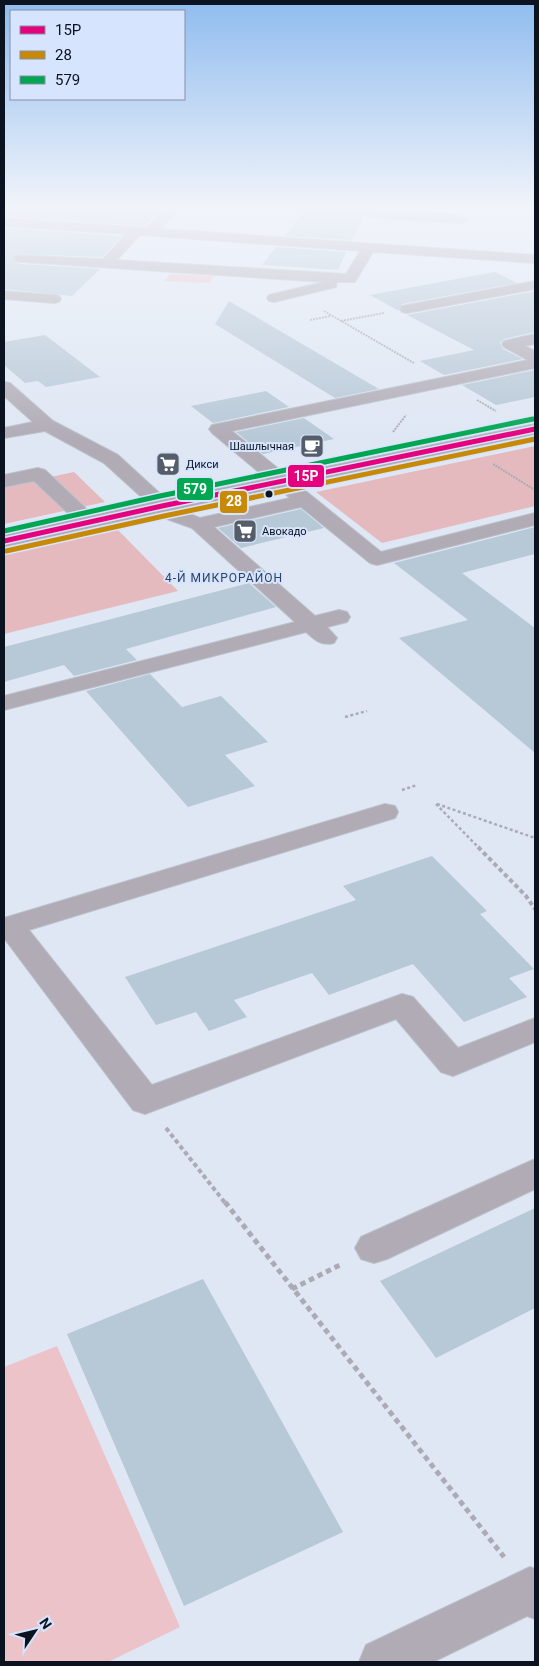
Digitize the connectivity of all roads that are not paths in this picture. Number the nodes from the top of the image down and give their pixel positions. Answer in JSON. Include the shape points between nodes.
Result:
{"nodes":[{"id":1,"x":327,"y":286,"type":"edge"},
{"id":2,"x":531,"y":286,"type":"edge"},
{"id":3,"x":4,"y":295,"type":"edge"},
{"id":4,"x":274,"y":298,"type":"dead end"},
{"id":5,"x":54,"y":299,"type":"dead end"},
{"id":6,"x":407,"y":309,"type":"road end"},
{"id":7,"x":535,"y":339,"type":"edge"},
{"id":8,"x":535,"y":357,"type":"edge"},
{"id":9,"x":535,"y":363,"type":"edge"},
{"id":10,"x":8,"y":395,"type":"edge"},
{"id":11,"x":47,"y":425,"type":"junction"},
{"id":12,"x":535,"y":429,"type":"edge"},
{"id":13,"x":4,"y":433,"type":"edge"},
{"id":14,"x":4,"y":481,"type":"edge"},
{"id":15,"x":282,"y":481,"type":"junction"},
{"id":16,"x":305,"y":500,"type":"junction"},
{"id":17,"x":162,"y":506,"type":"junction"},
{"id":18,"x":535,"y":519,"type":"edge"},
{"id":19,"x":4,"y":520,"type":"edge"},
{"id":20,"x":88,"y":522,"type":"junction"},
{"id":21,"x":199,"y":524,"type":"junction"},
{"id":22,"x":11,"y":540,"type":"edge"},
{"id":23,"x":339,"y":617,"type":"dead end"},
{"id":24,"x":319,"y":632,"type":"junction"},
{"id":25,"x":258,"y":652,"type":"dead end"},
{"id":26,"x":4,"y":703,"type":"edge"},
{"id":27,"x":385,"y":812,"type":"dead end"},
{"id":28,"x":7,"y":927,"type":"edge"},
{"id":29,"x":535,"y":1029,"type":"edge"},
{"id":30,"x":535,"y":1174,"type":"edge"},
{"id":31,"x":374,"y":1248,"type":"road end"},
{"id":32,"x":533,"y":1593,"type":"edge"},
{"id":33,"x":383,"y":1662,"type":"edge"}],
"edges":[{"from":1,"to":4,"type":"street"},
{"from":2,"to":6,"type":"street"},
{"from":3,"to":5,"type":"street"},
{"from":7,"to":8,"type":"street","via":[[510,344]]},
{"from":9,"to":15,"type":"street","via":[[218,429]]},
{"from":10,"to":11,"type":"street"},
{"from":11,"to":13,"type":"street"},
{"from":11,"to":17,"type":"street","via":[[111,459]]},
{"from":12,"to":15,"type":"street"},
{"from":14,"to":20,"type":"street","via":[[38,474]]},
{"from":15,"to":16,"type":"street"},
{"from":15,"to":17,"type":"street"},
{"from":16,"to":18,"type":"street","via":[[377,559]]},
{"from":16,"to":21,"type":"street"},
{"from":17,"to":20,"type":"street"},
{"from":17,"to":21,"type":"street","via":[[171,514]]},
{"from":19,"to":22,"type":"street"},
{"from":20,"to":22,"type":"street"},
{"from":21,"to":24,"type":"street"},
{"from":23,"to":24,"type":"street"},
{"from":24,"to":25,"type":"street"},
{"from":24,"to":26,"type":"street"},
{"from":27,"to":28,"type":"street"},
{"from":28,"to":29,"type":"street","via":[[145,1101],[402,1005],[453,1064]]},
{"from":30,"to":31,"type":"street"},
{"from":32,"to":33,"type":"street"}]}
